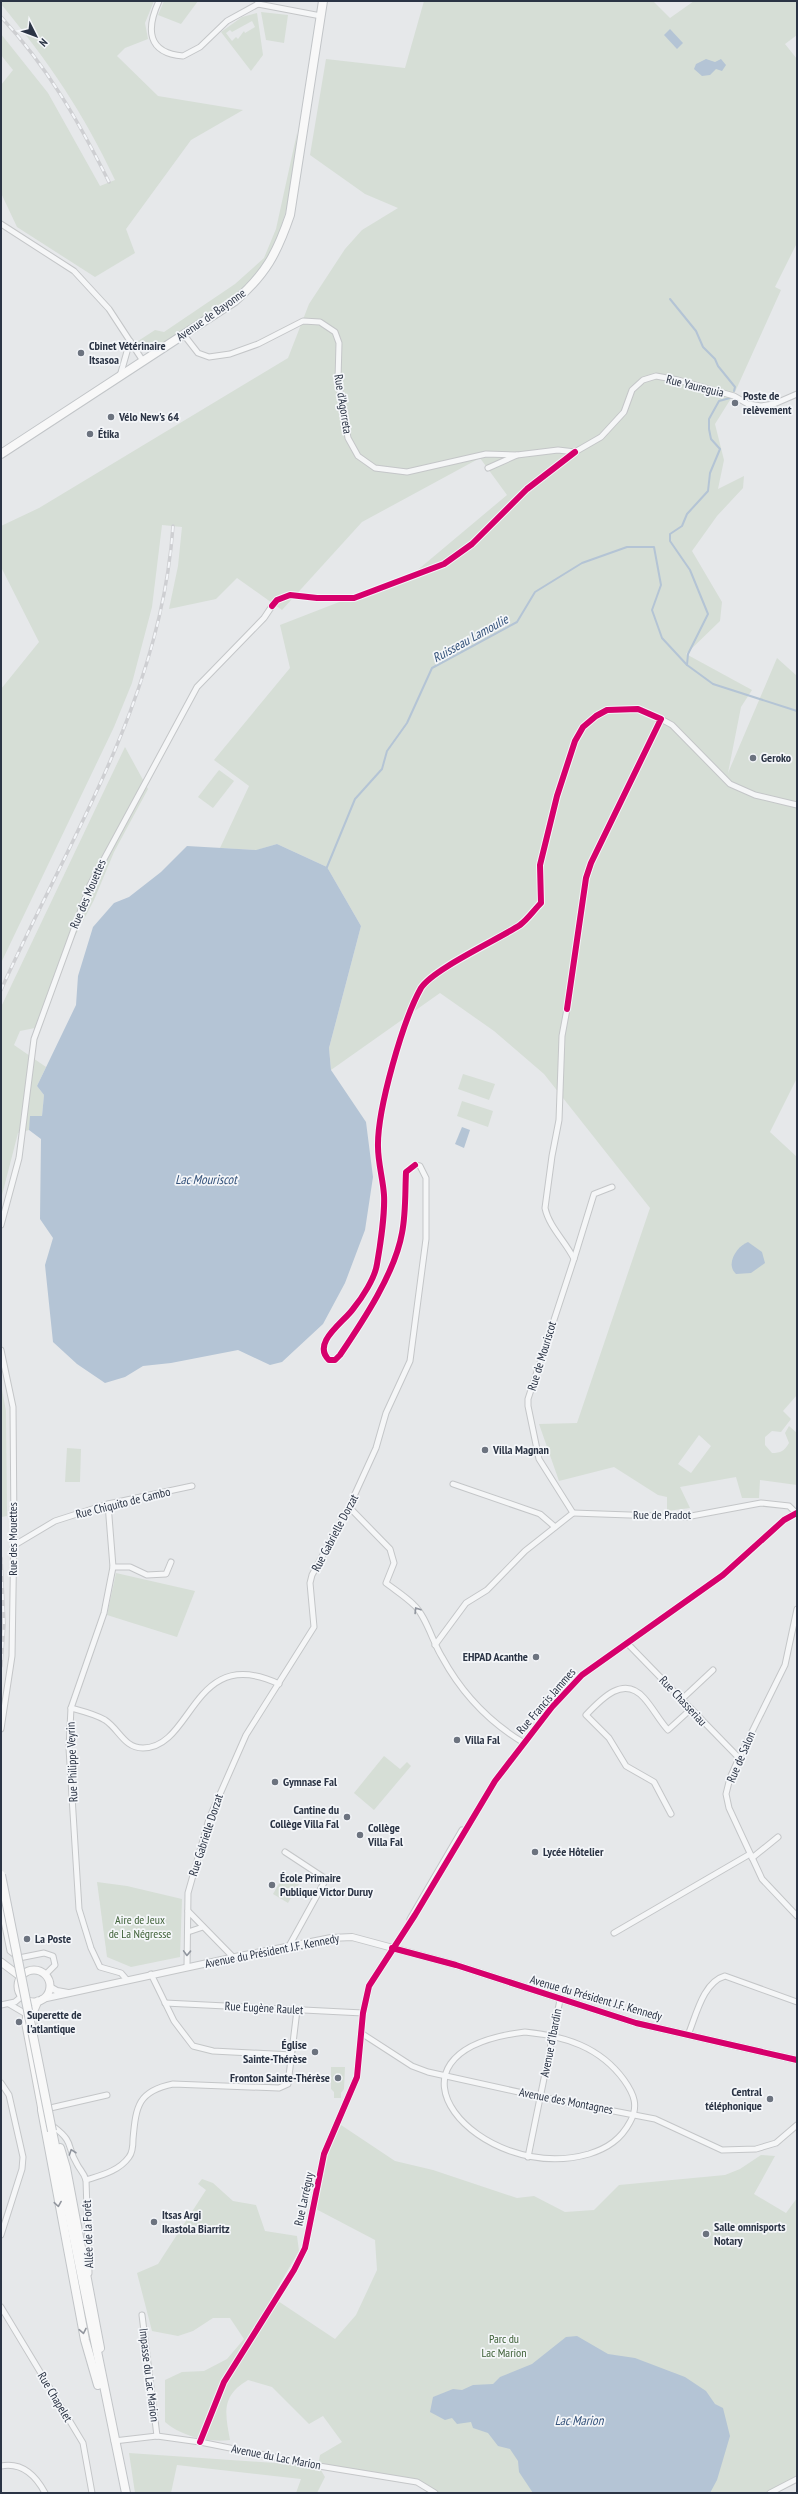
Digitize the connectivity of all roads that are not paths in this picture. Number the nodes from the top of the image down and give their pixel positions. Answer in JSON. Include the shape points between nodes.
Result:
{"nodes":[{"id":1,"x":159,"y":1,"type":"edge"},
{"id":2,"x":323,"y":1,"type":"edge"},
{"id":3,"x":258,"y":3,"type":"edge"},
{"id":4,"x":320,"y":16,"type":"junction"},
{"id":5,"x":2,"y":226,"type":"edge"},
{"id":6,"x":184,"y":335,"type":"junction"},
{"id":7,"x":130,"y":341,"type":"junction"},
{"id":8,"x":143,"y":361,"type":"junction"},
{"id":9,"x":120,"y":376,"type":"junction"},
{"id":10,"x":797,"y":394,"type":"edge"},
{"id":11,"x":575,"y":452,"type":"joint"},
{"id":12,"x":1,"y":454,"type":"edge"},
{"id":13,"x":517,"y":455,"type":"junction"},
{"id":14,"x":488,"y":468,"type":"dead end"},
{"id":15,"x":272,"y":606,"type":"dead end"},
{"id":16,"x":661,"y":719,"type":"dead end"},
{"id":17,"x":797,"y":805,"type":"edge"},
{"id":18,"x":567,"y":1009,"type":"dead end"},
{"id":19,"x":415,"y":1165,"type":"dead end"},
{"id":20,"x":612,"y":1187,"type":"dead end"},
{"id":21,"x":1,"y":1225,"type":"edge"},
{"id":22,"x":574,"y":1259,"type":"junction"},
{"id":23,"x":1,"y":1350,"type":"edge"},
{"id":24,"x":453,"y":1484,"type":"dead end"},
{"id":25,"x":192,"y":1486,"type":"dead end"},
{"id":26,"x":108,"y":1504,"type":"junction"},
{"id":27,"x":349,"y":1507,"type":"junction"},
{"id":28,"x":573,"y":1513,"type":"junction"},
{"id":29,"x":796,"y":1513,"type":"edge"},
{"id":30,"x":555,"y":1527,"type":"junction"},
{"id":31,"x":13,"y":1546,"type":"junction"},
{"id":32,"x":171,"y":1562,"type":"dead end"},
{"id":33,"x":113,"y":1567,"type":"junction"},
{"id":34,"x":797,"y":1609,"type":"edge"},
{"id":35,"x":627,"y":1643,"type":"junction"},
{"id":36,"x":435,"y":1645,"type":"junction"},
{"id":37,"x":713,"y":1670,"type":"dead end"},
{"id":38,"x":279,"y":1684,"type":"junction"},
{"id":39,"x":682,"y":1699,"type":"junction"},
{"id":40,"x":71,"y":1708,"type":"junction"},
{"id":41,"x":691,"y":1709,"type":"junction"},
{"id":42,"x":1,"y":1729,"type":"edge"},
{"id":43,"x":524,"y":1743,"type":"junction"},
{"id":44,"x":739,"y":1758,"type":"junction"},
{"id":45,"x":671,"y":1814,"type":"dead end"},
{"id":46,"x":778,"y":1837,"type":"dead end"},
{"id":47,"x":285,"y":1852,"type":"dead end"},
{"id":48,"x":751,"y":1856,"type":"junction"},
{"id":49,"x":1,"y":1875,"type":"edge"},
{"id":50,"x":1,"y":1906,"type":"edge"},
{"id":51,"x":188,"y":1911,"type":"junction"},
{"id":52,"x":797,"y":1916,"type":"edge"},
{"id":53,"x":203,"y":1927,"type":"junction"},
{"id":54,"x":188,"y":1932,"type":"junction"},
{"id":55,"x":614,"y":1933,"type":"dead end"},
{"id":56,"x":289,"y":1946,"type":"junction"},
{"id":57,"x":392,"y":1948,"type":"junction"},
{"id":58,"x":233,"y":1957,"type":"junction"},
{"id":59,"x":1,"y":1962,"type":"edge"},
{"id":60,"x":187,"y":1967,"type":"junction"},
{"id":61,"x":151,"y":1974,"type":"junction"},
{"id":62,"x":45,"y":1975,"type":"junction"},
{"id":63,"x":21,"y":1977,"type":"junction"},
{"id":64,"x":127,"y":1980,"type":"junction"},
{"id":65,"x":50,"y":1987,"type":"junction"},
{"id":66,"x":68,"y":1993,"type":"junction"},
{"id":67,"x":22,"y":1996,"type":"junction"},
{"id":68,"x":40,"y":2000,"type":"junction"},
{"id":69,"x":560,"y":2000,"type":"junction"},
{"id":70,"x":29,"y":2001,"type":"junction"},
{"id":71,"x":797,"y":2002,"type":"edge"},
{"id":72,"x":165,"y":2003,"type":"junction"},
{"id":73,"x":9,"y":2004,"type":"junction"},
{"id":74,"x":1,"y":2005,"type":"edge"},
{"id":75,"x":297,"y":2010,"type":"junction"},
{"id":76,"x":363,"y":2013,"type":"junction"},
{"id":77,"x":26,"y":2014,"type":"junction"},
{"id":78,"x":361,"y":2033,"type":"junction"},
{"id":79,"x":551,"y":2034,"type":"junction"},
{"id":80,"x":688,"y":2035,"type":"junction"},
{"id":81,"x":292,"y":2055,"type":"junction"},
{"id":82,"x":797,"y":2060,"type":"edge"},
{"id":83,"x":445,"y":2077,"type":"junction"},
{"id":84,"x":1,"y":2083,"type":"edge"},
{"id":85,"x":108,"y":2095,"type":"dead end"},
{"id":86,"x":541,"y":2097,"type":"junction"},
{"id":87,"x":50,"y":2108,"type":"junction"},
{"id":88,"x":42,"y":2110,"type":"junction"},
{"id":89,"x":634,"y":2114,"type":"junction"},
{"id":90,"x":797,"y":2125,"type":"edge"},
{"id":91,"x":54,"y":2127,"type":"junction"},
{"id":92,"x":528,"y":2157,"type":"junction"},
{"id":93,"x":86,"y":2180,"type":"junction"},
{"id":94,"x":1,"y":2235,"type":"edge"},
{"id":95,"x":89,"y":2287,"type":"junction"},
{"id":96,"x":1,"y":2307,"type":"edge"},
{"id":97,"x":142,"y":2315,"type":"dead end"},
{"id":98,"x":106,"y":2400,"type":"junction"},
{"id":99,"x":157,"y":2436,"type":"junction"},
{"id":100,"x":114,"y":2441,"type":"junction"},
{"id":101,"x":200,"y":2442,"type":"junction"},
{"id":102,"x":1,"y":2466,"type":"edge"},
{"id":103,"x":797,"y":2479,"type":"edge"},
{"id":104,"x":45,"y":2493,"type":"edge"},
{"id":105,"x":92,"y":2493,"type":"edge"},
{"id":106,"x":126,"y":2493,"type":"edge"},
{"id":107,"x":435,"y":2493,"type":"edge"},
{"id":108,"x":770,"y":2493,"type":"edge"}],
"edges":[{"from":1,"to":3,"type":"street","via":[[150,27],[154,43],[163,51],[183,56],[200,47],[227,21]]},
{"from":2,"to":4,"type":"main road","name":"Avenue de Bayonne"},
{"from":3,"to":4,"type":"street"},
{"from":4,"to":6,"type":"main road","name":"Avenue de Bayonne","via":[[290,215],[280,242],[265,271],[251,287],[235,301]]},
{"from":5,"to":7,"type":"street","via":[[74,271],[93,290]]},
{"from":6,"to":8,"type":"main road","name":"Avenue de Bayonne"},
{"from":6,"to":13,"type":"street","name":"Rue d'Agorreta","via":[[198,352],[209,357],[230,354],[258,344],[303,321],[320,322],[335,332],[339,343],[338,380],[348,438],[358,456],[375,468],[407,472],[486,454]]},
{"from":7,"to":8,"type":"street"},
{"from":7,"to":9,"type":"street"},
{"from":8,"to":9,"type":"main road","name":"Avenue de Bayonne"},
{"from":9,"to":12,"type":"main road","name":"Avenue de Bayonne"},
{"from":10,"to":11,"type":"street","name":"Rue Yaureguia","via":[[774,404],[761,406],[748,404],[734,396],[656,376],[643,380],[632,390],[624,412],[601,437]]},
{"from":11,"to":13,"type":"street","name":"Rue d'Agorreta","via":[[558,450]]},
{"from":13,"to":14,"type":"street","name":"Rue d'Agorreta"},
{"from":15,"to":21,"type":"street","name":"Rue des Mouettes","via":[[264,618],[196,687],[90,885],[34,1039],[19,1158]]},
{"from":16,"to":17,"type":"street","via":[[672,725],[730,784],[755,795]]},
{"from":18,"to":22,"type":"street","via":[[562,1036],[559,1120],[545,1208],[546,1215]]},
{"from":19,"to":27,"type":"street","name":"Rue Gabrielle Dorzat","via":[[420,1166],[426,1178],[426,1239],[410,1361],[386,1412],[376,1448]]},
{"from":20,"to":22,"type":"street","name":"Rue de Mouriscot","via":[[594,1194]]},
{"from":22,"to":28,"type":"street","name":"Rue de Mouriscot","via":[[528,1399],[539,1459]]},
{"from":23,"to":31,"type":"street","name":"Rue des Mouettes","via":[[12,1407]]},
{"from":24,"to":30,"type":"street","via":[[540,1514]]},
{"from":25,"to":26,"type":"street","name":"Rue Chiquito de Cambo"},
{"from":26,"to":31,"type":"street","name":"Rue Chiquito de Cambo","via":[[55,1521]]},
{"from":26,"to":33,"type":"street","name":"Rue Philippe Veyrin"},
{"from":36,"to":27,"type":"street","one_way":true,"via":[[416,1606],[386,1583],[394,1563],[390,1549]]},
{"from":27,"to":38,"type":"street","name":"Rue Gabrielle Dorzat","via":[[312,1575],[310,1583],[314,1627]]},
{"from":28,"to":29,"type":"street","name":"Rue de Pradot","via":[[686,1517],[761,1503],[789,1506]]},
{"from":28,"to":30,"type":"street"},
{"from":29,"to":35,"type":"street","name":"Rue Francis Jammes","via":[[784,1520],[723,1575]]},
{"from":30,"to":36,"type":"street","via":[[525,1551],[487,1590],[466,1603]]},
{"from":31,"to":42,"type":"street","name":"Rue des Mouettes","via":[[12,1656]]},
{"from":32,"to":33,"type":"street","via":[[166,1574],[147,1575],[130,1567]]},
{"from":33,"to":40,"type":"street","name":"Rue Philippe Veyrin","via":[[104,1613]]},
{"from":34,"to":44,"type":"street","name":"Rue de Salon","via":[[785,1665]]},
{"from":35,"to":39,"type":"street","name":"Rue Chasseriau"},
{"from":35,"to":43,"type":"street","name":"Rue Francis Jammes","via":[[597,1663],[573,1684]]},
{"from":36,"to":43,"type":"street","via":[[477,1706]]},
{"from":37,"to":39,"type":"street"},
{"from":38,"to":40,"type":"street","via":[[250,1673],[224,1679],[200,1696],[182,1722],[161,1742],[143,1748],[128,1744],[105,1720]]},
{"from":38,"to":51,"type":"street","name":"Rue Gabrielle Dorzat","via":[[246,1735],[221,1788],[192,1876]]},
{"from":39,"to":41,"type":"street","name":"Rue Chasseriau"},
{"from":40,"to":64,"type":"street","name":"Rue Philippe Veyrin","via":[[69,1748],[80,1909],[91,1948],[100,1967],[121,1973]]},
{"from":41,"to":44,"type":"street","name":"Rue Chasseriau"},
{"from":41,"to":45,"type":"street","via":[[668,1730],[644,1698],[633,1690],[617,1688],[601,1699],[586,1715],[609,1738],[626,1766],[654,1782]]},
{"from":43,"to":57,"type":"street","name":"Rue Francis Jammes","via":[[475,1812]]},
{"from":44,"to":48,"type":"street","name":"Rue de Salon","via":[[726,1794],[728,1808]]},
{"from":46,"to":48,"type":"street"},
{"from":47,"to":56,"type":"street","via":[[326,1879]]},
{"from":48,"to":52,"type":"street","name":"Rue de Salon","via":[[762,1879]]},
{"from":48,"to":55,"type":"street"},
{"from":49,"to":98,"type":"main road","bridge":true},
{"from":50,"to":62,"type":"street","via":[[10,1951],[19,1958],[49,1953],[55,1960],[55,1965]]},
{"from":51,"to":53,"type":"street"},
{"from":51,"to":54,"type":"street","name":"Rue Gabrielle Dorzat"},
{"from":53,"to":54,"type":"street"},
{"from":53,"to":58,"type":"street"},
{"from":54,"to":60,"type":"street","name":"Rue Gabrielle Dorzat","one_way":true},
{"from":56,"to":57,"type":"street","name":"Avenue du Président J.F. Kennedy","via":[[352,1937]]},
{"from":56,"to":58,"type":"street","name":"Avenue du Président J.F. Kennedy"},
{"from":57,"to":69,"type":"street","name":"Avenue du Président J.F. Kennedy","via":[[456,1965]]},
{"from":57,"to":76,"type":"street","name":"Rue Larréguy","via":[[369,1986]]},
{"from":58,"to":60,"type":"street","name":"Avenue du Président J.F. Kennedy"},
{"from":59,"to":63,"type":"main road"},
{"from":60,"to":61,"type":"street","name":"Avenue du Président J.F. Kennedy"},
{"from":61,"to":64,"type":"street","name":"Avenue du Président J.F. Kennedy"},
{"from":61,"to":72,"type":"street"},
{"from":62,"to":63,"type":"main road","via":[[33,1970]]},
{"from":62,"to":65,"type":"main road"},
{"from":63,"to":67,"type":"main road","via":[[18,1986]]},
{"from":64,"to":66,"type":"street","name":"Avenue du Président J.F. Kennedy"},
{"from":65,"to":66,"type":"street"},
{"from":65,"to":68,"type":"main road"},
{"from":66,"to":68,"type":"street","name":"Avenue du Président J.F. Kennedy"},
{"from":67,"to":70,"type":"main road"},
{"from":67,"to":73,"type":"street"},
{"from":68,"to":70,"type":"main road"},
{"from":68,"to":87,"type":"main road","via":[[32,2015]]},
{"from":69,"to":79,"type":"street","name":"Avenue d'Ibardin"},
{"from":69,"to":80,"type":"street","name":"Avenue du Président J.F. Kennedy","via":[[636,2023]]},
{"from":70,"to":77,"type":"main road"},
{"from":71,"to":80,"type":"street","via":[[725,1976],[718,1978],[710,1984]]},
{"from":72,"to":75,"type":"street","name":"Rue Eugène Raulet"},
{"from":72,"to":81,"type":"street","via":[[188,2042],[201,2049]]},
{"from":73,"to":74,"type":"street"},
{"from":73,"to":77,"type":"street"},
{"from":75,"to":76,"type":"street","name":"Rue Eugène Raulet"},
{"from":75,"to":81,"type":"street"},
{"from":76,"to":78,"type":"street","name":"Rue Larréguy"},
{"from":77,"to":88,"type":"main road"},
{"from":78,"to":83,"type":"street","name":"Avenue des Montagnes","via":[[412,2066]]},
{"from":78,"to":101,"type":"street","name":"Rue Larréguy","via":[[357,2077],[324,2154],[305,2248],[224,2382]]},
{"from":79,"to":83,"type":"street","via":[[525,2032],[487,2038],[458,2055]]},
{"from":79,"to":86,"type":"street","name":"Avenue d'Ibardin"},
{"from":79,"to":89,"type":"street","via":[[586,2047],[613,2065],[634,2094]]},
{"from":80,"to":82,"type":"street","name":"Avenue du Président J.F. Kennedy"},
{"from":81,"to":93,"type":"street","via":[[288,2084],[284,2087],[173,2084],[157,2087],[143,2097],[136,2111],[130,2156],[118,2169]]},
{"from":83,"to":86,"type":"street","name":"Avenue des Montagnes"},
{"from":83,"to":92,"type":"street","via":[[446,2096],[460,2121],[478,2136],[500,2148]]},
{"from":84,"to":94,"type":"street","via":[[9,2095],[23,2157],[22,2169]]},
{"from":85,"to":87,"type":"street"},
{"from":86,"to":89,"type":"street","name":"Avenue des Montagnes"},
{"from":86,"to":92,"type":"street","name":"Avenue d'Ibardin"},
{"from":87,"to":88,"type":"street"},
{"from":87,"to":91,"type":"main road"},
{"from":88,"to":98,"type":"main road","one_way":true,"via":[[85,2340],[96,2381]]},
{"from":89,"to":90,"type":"street","name":"Avenue des Montagnes","via":[[655,2119],[722,2150],[756,2149],[776,2143]]},
{"from":89,"to":92,"type":"street","via":[[624,2134],[607,2148],[558,2158]]},
{"from":93,"to":91,"type":"street","name":"Allée de la Forêt","one_way":true,"via":[[83,2171],[76,2164],[67,2136]]},
{"from":91,"to":95,"type":"main road","via":[[66,2168]]},
{"from":93,"to":95,"type":"street","name":"Allée de la Forêt"},
{"from":95,"to":98,"type":"main road","via":[[106,2379]]},
{"from":96,"to":105,"type":"street","name":"Rue Chapelet","via":[[83,2443]]},
{"from":97,"to":99,"type":"street","name":"Impasse du Lac Marion"},
{"from":98,"to":100,"type":"main road"},
{"from":99,"to":100,"type":"street","name":"Avenue du Lac Marion"},
{"from":99,"to":101,"type":"street","name":"Avenue du Lac Marion"},
{"from":100,"to":106,"type":"main road"},
{"from":101,"to":107,"type":"street","name":"Avenue du Lac Marion","via":[[319,2466],[417,2482]]},
{"from":102,"to":104,"type":"street","via":[[8,2464],[27,2470],[35,2476]]},
{"from":103,"to":108,"type":"street"}]}
